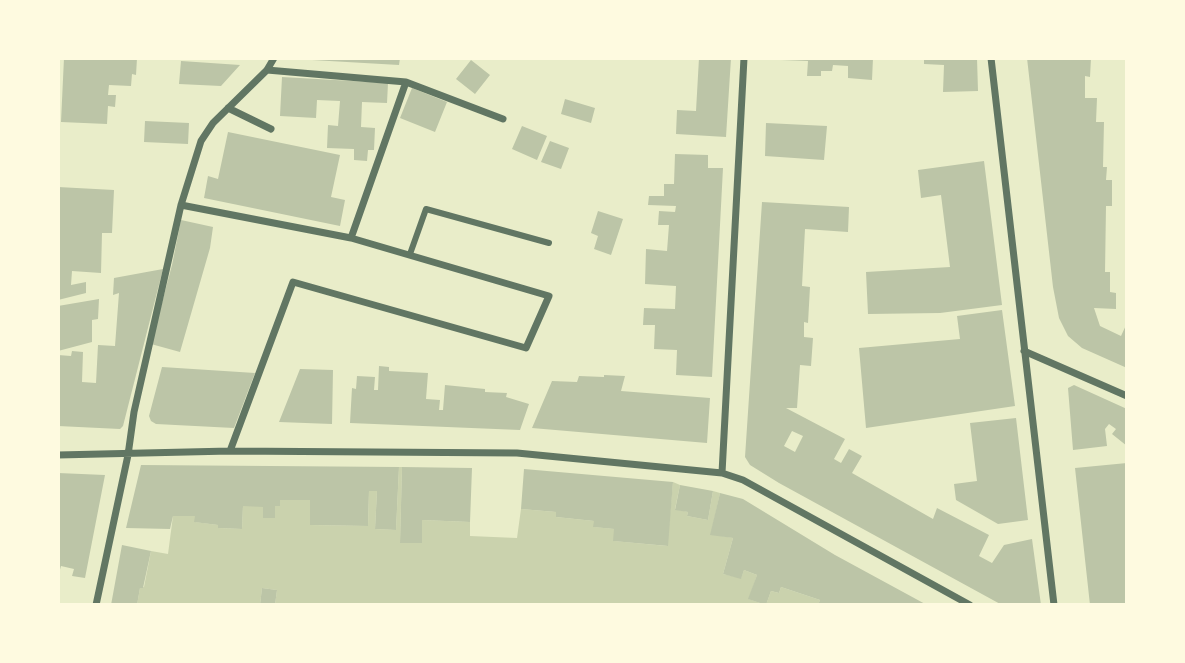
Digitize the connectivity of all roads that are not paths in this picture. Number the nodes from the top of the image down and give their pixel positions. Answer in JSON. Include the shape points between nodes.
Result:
{"nodes":[{"id":1,"x":274,"y":58,"type":"edge"},
{"id":2,"x":744,"y":58,"type":"edge"},
{"id":3,"x":991,"y":58,"type":"edge"},
{"id":4,"x":267,"y":70,"type":"junction"},
{"id":5,"x":406,"y":82,"type":"junction"},
{"id":6,"x":228,"y":108,"type":"junction"},
{"id":7,"x":503,"y":119,"type":"dead end"},
{"id":8,"x":271,"y":129,"type":"dead end"},
{"id":9,"x":181,"y":205,"type":"junction"},
{"id":10,"x":351,"y":238,"type":"junction"},
{"id":11,"x":549,"y":243,"type":"dead end"},
{"id":12,"x":410,"y":254,"type":"junction"},
{"id":13,"x":1024,"y":351,"type":"junction"},
{"id":14,"x":1127,"y":396,"type":"edge"},
{"id":15,"x":230,"y":451,"type":"junction"},
{"id":16,"x":58,"y":455,"type":"edge"},
{"id":17,"x":128,"y":455,"type":"junction"},
{"id":18,"x":722,"y":473,"type":"junction"},
{"id":19,"x":96,"y":605,"type":"edge"},
{"id":20,"x":970,"y":605,"type":"edge"},
{"id":21,"x":1054,"y":605,"type":"edge"}],
"edges":[{"from":1,"to":4,"type":"street"},
{"from":2,"to":18,"type":"street"},
{"from":3,"to":13,"type":"street"},
{"from":4,"to":5,"type":"street"},
{"from":4,"to":6,"type":"street"},
{"from":5,"to":7,"type":"street"},
{"from":5,"to":10,"type":"street"},
{"from":6,"to":8,"type":"street"},
{"from":6,"to":9,"type":"street","via":[[201,141]]},
{"from":9,"to":10,"type":"street"},
{"from":9,"to":17,"type":"street"},
{"from":10,"to":12,"type":"street"},
{"from":11,"to":12,"type":"street","via":[[426,209]]},
{"from":12,"to":15,"type":"street","via":[[549,296],[526,348],[293,282]]},
{"from":13,"to":14,"type":"street"},
{"from":13,"to":21,"type":"street"},
{"from":15,"to":17,"type":"street"},
{"from":15,"to":18,"type":"street","via":[[517,453]]},
{"from":16,"to":17,"type":"street"},
{"from":17,"to":19,"type":"street"},
{"from":18,"to":20,"type":"street","via":[[743,480]]}]}
